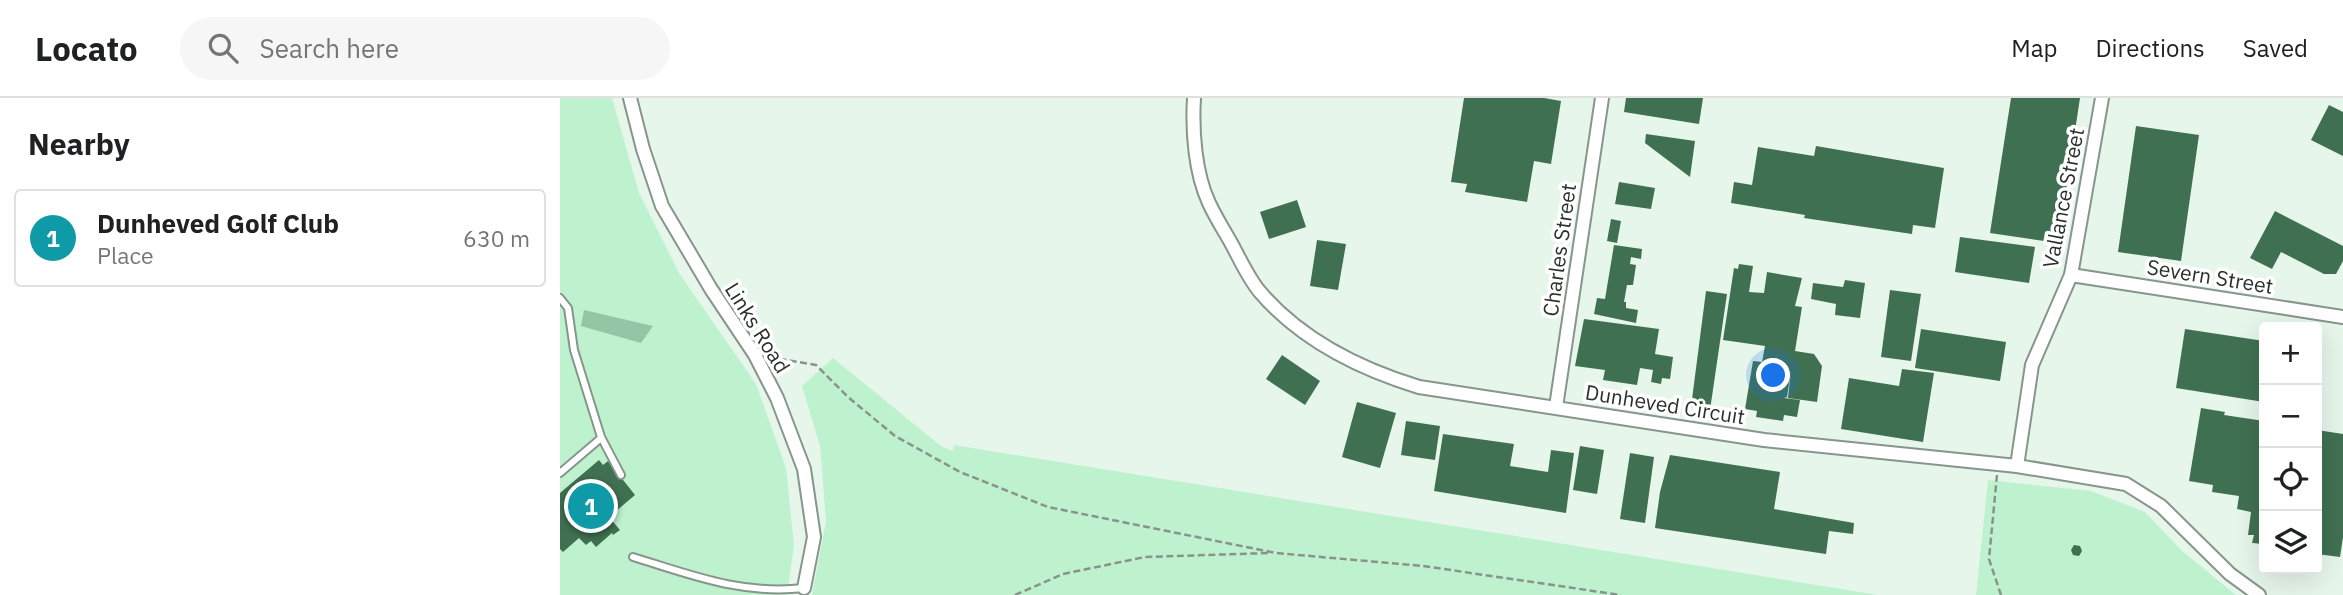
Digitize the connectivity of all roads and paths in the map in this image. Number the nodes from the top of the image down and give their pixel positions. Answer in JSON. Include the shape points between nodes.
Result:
{"nodes":[{"id":1,"x":630,"y":98,"type":"edge"},
{"id":2,"x":1194,"y":98,"type":"edge"},
{"id":3,"x":1602,"y":98,"type":"edge"},
{"id":4,"x":2102,"y":98,"type":"edge"},
{"id":5,"x":2071,"y":275,"type":"junction"},
{"id":6,"x":560,"y":298,"type":"edge"},
{"id":7,"x":2343,"y":317,"type":"edge"},
{"id":8,"x":755,"y":355,"type":"junction"},
{"id":9,"x":1556,"y":407,"type":"junction"},
{"id":10,"x":601,"y":438,"type":"junction"},
{"id":11,"x":1997,"y":464,"type":"junction"},
{"id":12,"x":2017,"y":466,"type":"junction"},
{"id":13,"x":560,"y":473,"type":"edge"},
{"id":14,"x":621,"y":475,"type":"dead end"},
{"id":15,"x":1276,"y":553,"type":"junction"},
{"id":16,"x":633,"y":557,"type":"dead end"},
{"id":17,"x":804,"y":588,"type":"joint"},
{"id":18,"x":1015,"y":595,"type":"edge"},
{"id":19,"x":1620,"y":595,"type":"edge"},
{"id":20,"x":2001,"y":595,"type":"edge"},
{"id":21,"x":2259,"y":595,"type":"edge"}],
"edges":[{"from":1,"to":8,"type":"street","name":"Links Road","via":[[662,206]]},
{"from":2,"to":9,"type":"street","name":"Dunheved Circuit","via":[[1192,129],[1208,203],[1258,290],[1279,312],[1331,351],[1388,377],[1419,387]]},
{"from":3,"to":9,"type":"street","name":"Charles Street"},
{"from":4,"to":5,"type":"street","name":"Vallance Street"},
{"from":5,"to":7,"type":"street","name":"Severn Street"},
{"from":5,"to":12,"type":"street","name":"Vallance Street","via":[[2032,365]]},
{"from":6,"to":10,"type":"lane","via":[[568,308],[574,350]]},
{"from":8,"to":15,"type":"path","via":[[816,365],[895,436],[960,471],[1048,507]]},
{"from":8,"to":17,"type":"street","name":"Links Road","via":[[804,469],[814,537]]},
{"from":9,"to":11,"type":"street","name":"Dunheved Circuit","via":[[1764,440]]},
{"from":10,"to":13,"type":"lane"},
{"from":10,"to":14,"type":"lane"},
{"from":11,"to":12,"type":"street","name":"Dunheved Circuit"},
{"from":11,"to":20,"type":"path","via":[[1989,559]]},
{"from":12,"to":21,"type":"street","name":"Dunheved Circuit","via":[[2126,484],[2161,506],[2230,574]]},
{"from":15,"to":18,"type":"path","via":[[1145,556],[1063,574]]},
{"from":15,"to":19,"type":"path","via":[[1423,566]]},
{"from":16,"to":17,"type":"lane","via":[[721,584],[760,591]]}]}
